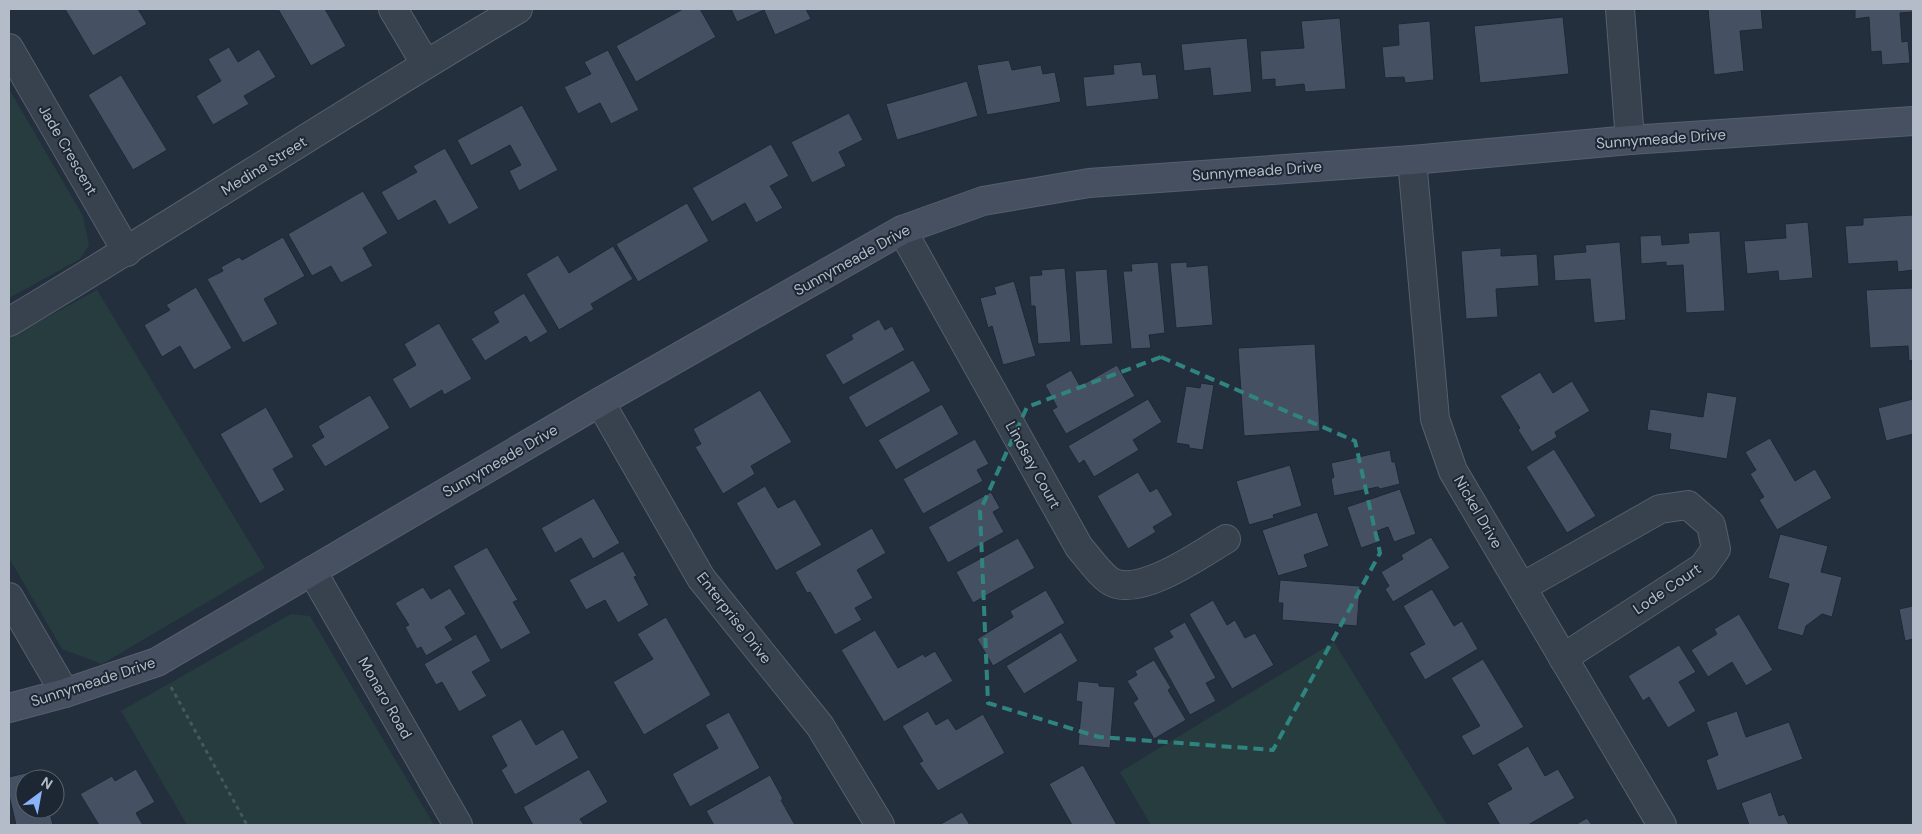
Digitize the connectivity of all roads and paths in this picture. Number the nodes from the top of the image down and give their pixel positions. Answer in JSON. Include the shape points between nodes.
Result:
{"nodes":[{"id":1,"x":393,"y":9,"type":"edge"},
{"id":2,"x":518,"y":9,"type":"edge"},
{"id":3,"x":1620,"y":9,"type":"edge"},
{"id":4,"x":9,"y":48,"type":"edge"},
{"id":5,"x":426,"y":64,"type":"junction"},
{"id":6,"x":1913,"y":120,"type":"edge"},
{"id":7,"x":1630,"y":140,"type":"junction"},
{"id":8,"x":1412,"y":160,"type":"junction"},
{"id":9,"x":902,"y":230,"type":"junction"},
{"id":10,"x":127,"y":252,"type":"junction"},
{"id":11,"x":9,"y":322,"type":"edge"},
{"id":12,"x":600,"y":402,"type":"junction"},
{"id":13,"x":1226,"y":539,"type":"dead end"},
{"id":14,"x":312,"y":571,"type":"junction"},
{"id":15,"x":1522,"y":587,"type":"junction"},
{"id":16,"x":9,"y":597,"type":"edge"},
{"id":17,"x":1563,"y":658,"type":"junction"},
{"id":18,"x":157,"y":662,"type":"junction"},
{"id":19,"x":65,"y":693,"type":"junction"},
{"id":20,"x":9,"y":708,"type":"edge"},
{"id":21,"x":247,"y":825,"type":"edge"},
{"id":22,"x":458,"y":825,"type":"edge"},
{"id":23,"x":880,"y":825,"type":"edge"},
{"id":24,"x":1662,"y":825,"type":"edge"}],
"edges":[{"from":1,"to":5,"type":"street"},
{"from":2,"to":5,"type":"street","name":"Medina Street"},
{"from":3,"to":7,"type":"street"},
{"from":4,"to":10,"type":"street","name":"Jade Crescent"},
{"from":5,"to":10,"type":"street","name":"Medina Street"},
{"from":6,"to":7,"type":"street","name":"Sunnymeade Drive"},
{"from":7,"to":8,"type":"street","name":"Sunnymeade Drive"},
{"from":8,"to":9,"type":"street","name":"Sunnymeade Drive","via":[[1089,183],[983,201]]},
{"from":8,"to":15,"type":"street","name":"Nickel Drive","via":[[1435,419],[1454,471]]},
{"from":9,"to":12,"type":"street","name":"Sunnymeade Drive"},
{"from":9,"to":13,"type":"street","name":"Lindsay Court","via":[[1079,547],[1097,569],[1114,583],[1137,585],[1158,578]]},
{"from":10,"to":11,"type":"street","name":"Medina Street"},
{"from":12,"to":14,"type":"street","name":"Sunnymeade Drive"},
{"from":12,"to":23,"type":"street","name":"Enterprise Drive","via":[[701,578],[820,726]]},
{"from":14,"to":18,"type":"street","name":"Sunnymeade Drive"},
{"from":14,"to":22,"type":"street","name":"Monaro Road"},
{"from":15,"to":17,"type":"street","name":"Nickel Drive"},
{"from":15,"to":17,"type":"street","name":"Lode Court","via":[[1660,508],[1688,505],[1711,526],[1716,549],[1703,567]]},
{"from":16,"to":19,"type":"street"},
{"from":17,"to":24,"type":"street","name":"Nickel Drive"},
{"from":18,"to":19,"type":"street","name":"Sunnymeade Drive"},
{"from":18,"to":21,"type":"path"},
{"from":19,"to":20,"type":"street","name":"Sunnymeade Drive"}]}
